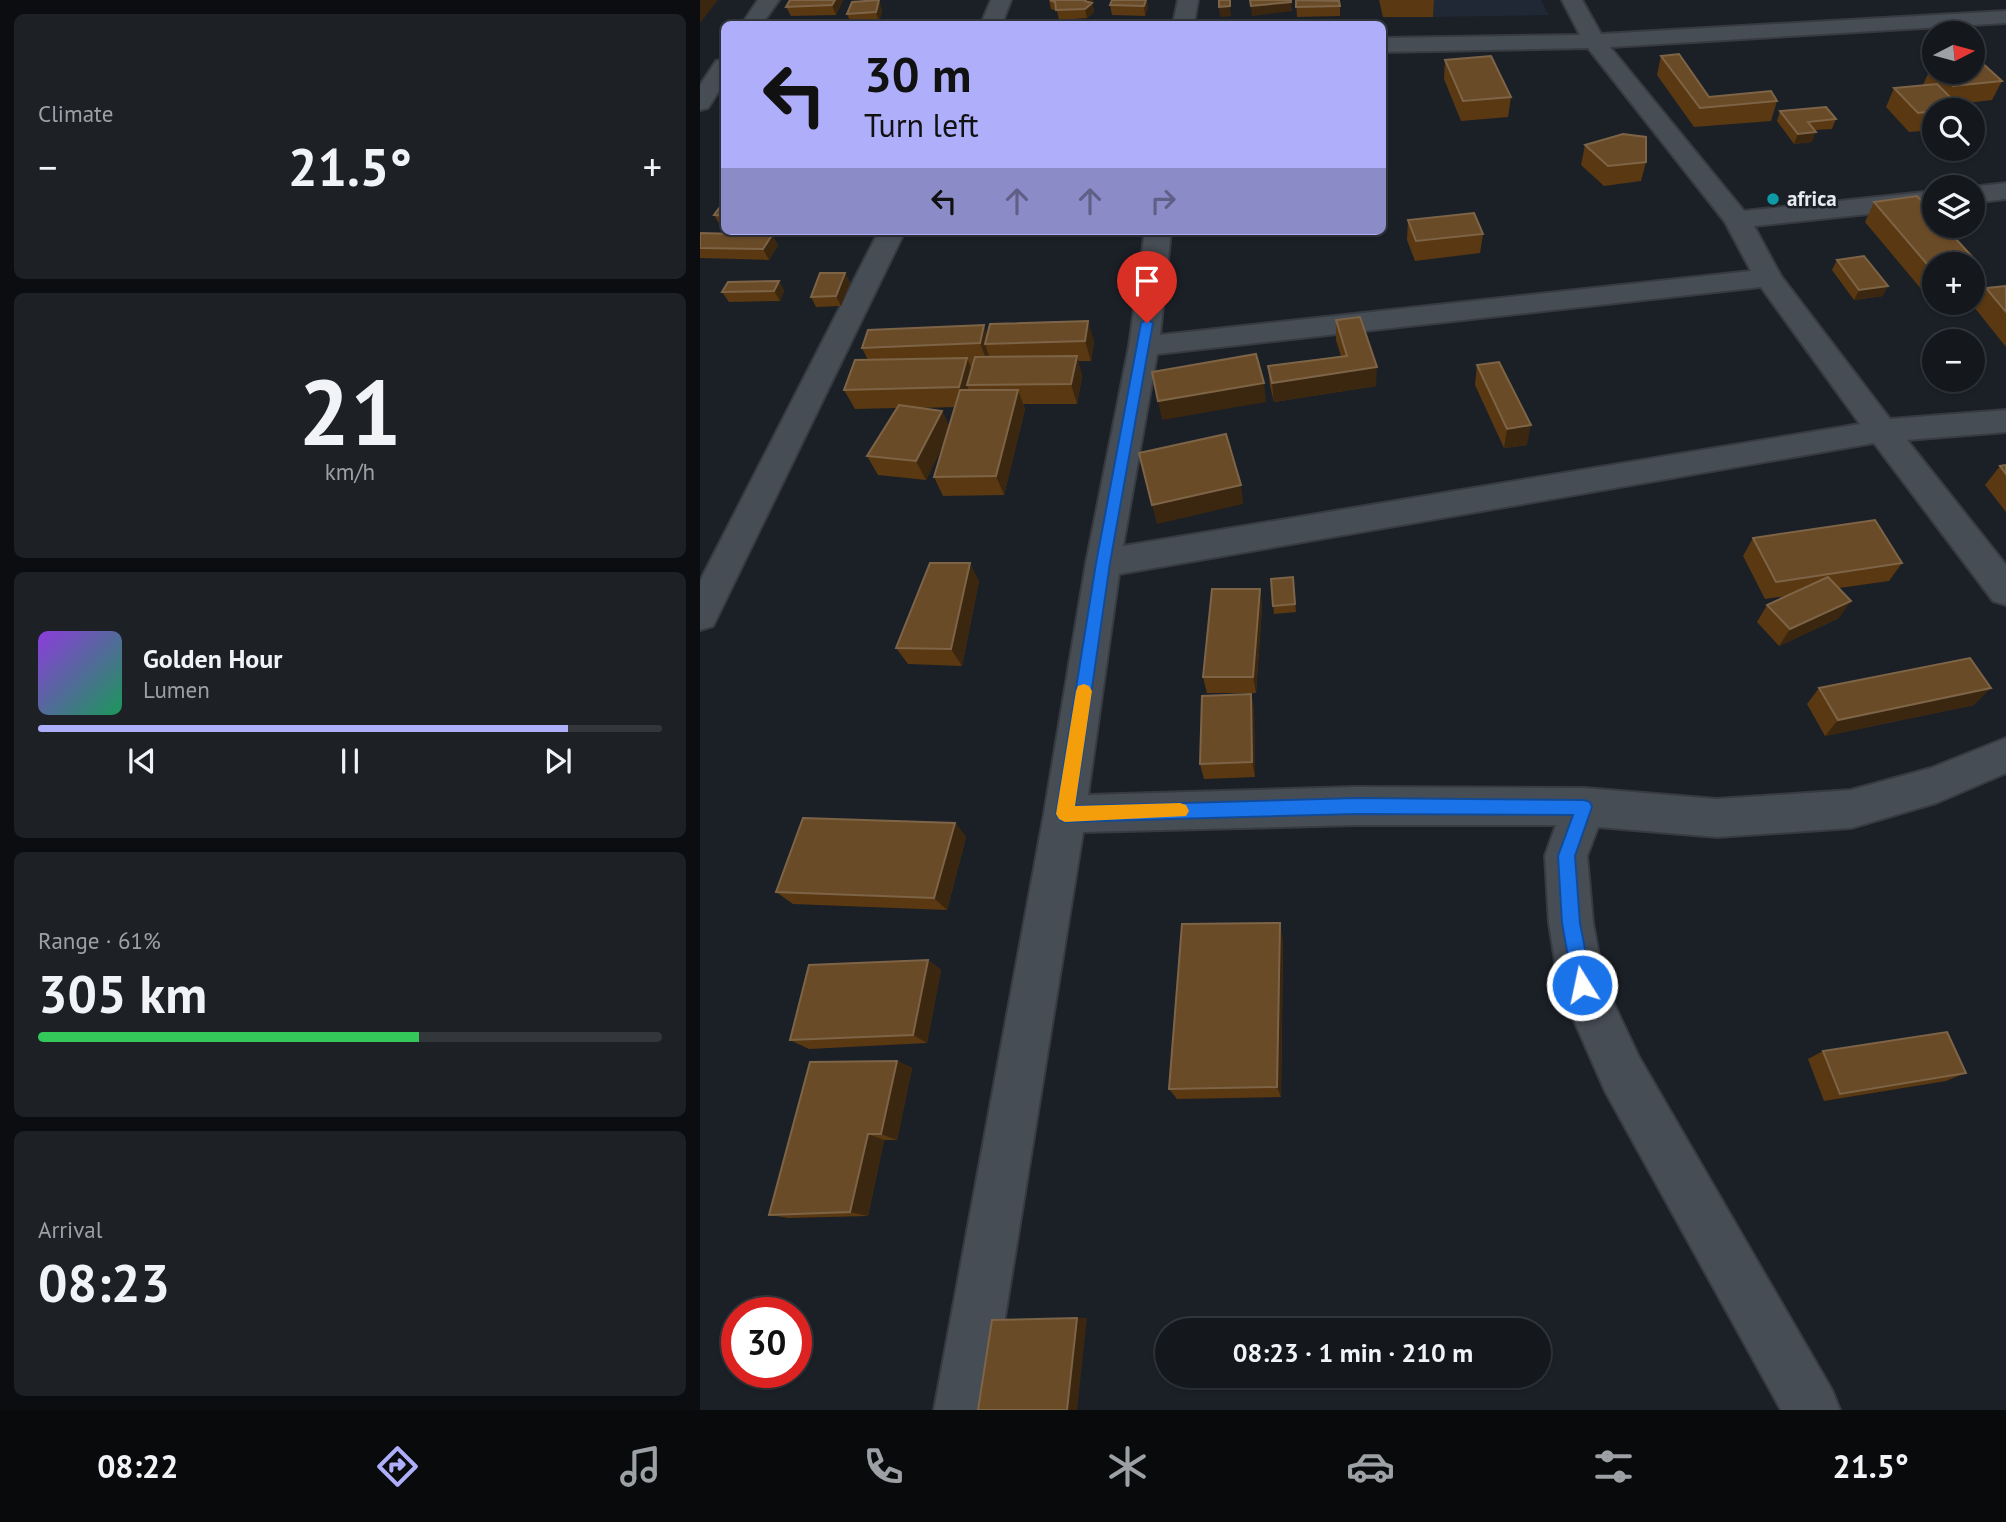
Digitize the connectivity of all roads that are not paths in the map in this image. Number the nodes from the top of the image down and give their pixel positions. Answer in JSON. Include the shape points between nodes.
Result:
{"nodes":[{"id":1,"x":769,"y":0,"type":"edge"},
{"id":2,"x":1002,"y":0,"type":"edge"},
{"id":3,"x":1188,"y":0,"type":"edge"},
{"id":4,"x":1572,"y":0,"type":"edge"},
{"id":5,"x":2006,"y":17,"type":"edge"},
{"id":6,"x":754,"y":21,"type":"edge"},
{"id":7,"x":993,"y":21,"type":"edge"},
{"id":8,"x":1184,"y":21,"type":"edge"},
{"id":9,"x":1594,"y":41,"type":"junction"},
{"id":10,"x":1386,"y":45,"type":"edge"},
{"id":11,"x":700,"y":54,"type":"edge"},
{"id":12,"x":721,"y":54,"type":"edge"},
{"id":13,"x":721,"y":71,"type":"edge"},
{"id":14,"x":700,"y":103,"type":"edge"},
{"id":15,"x":2006,"y":191,"type":"edge"},
{"id":16,"x":1985,"y":193,"type":"edge"},
{"id":17,"x":1922,"y":200,"type":"edge"},
{"id":18,"x":1737,"y":220,"type":"junction"},
{"id":19,"x":890,"y":235,"type":"edge"},
{"id":20,"x":1158,"y":235,"type":"edge"},
{"id":21,"x":1768,"y":278,"type":"junction"},
{"id":22,"x":1144,"y":346,"type":"junction"},
{"id":23,"x":2006,"y":421,"type":"edge"},
{"id":24,"x":1882,"y":431,"type":"junction"},
{"id":25,"x":1103,"y":563,"type":"junction"},
{"id":26,"x":2006,"y":591,"type":"edge"},
{"id":27,"x":700,"y":616,"type":"edge"},
{"id":28,"x":2006,"y":755,"type":"edge"},
{"id":29,"x":1584,"y":807,"type":"junction"},
{"id":30,"x":1065,"y":814,"type":"junction"},
{"id":31,"x":962,"y":1410,"type":"edge"},
{"id":32,"x":1812,"y":1410,"type":"edge"}],
"edges":[{"from":1,"to":6,"type":"street"},
{"from":2,"to":7,"type":"street"},
{"from":3,"to":8,"type":"street"},
{"from":4,"to":9,"type":"street"},
{"from":5,"to":9,"type":"street"},
{"from":9,"to":10,"type":"street"},
{"from":9,"to":18,"type":"street"},
{"from":11,"to":12,"type":"street"},
{"from":13,"to":14,"type":"street"},
{"from":15,"to":16,"type":"street"},
{"from":17,"to":18,"type":"street"},
{"from":18,"to":21,"type":"street"},
{"from":19,"to":27,"type":"street"},
{"from":20,"to":22,"type":"street"},
{"from":21,"to":22,"type":"street"},
{"from":21,"to":24,"type":"street"},
{"from":22,"to":25,"type":"street"},
{"from":23,"to":24,"type":"street"},
{"from":24,"to":25,"type":"street"},
{"from":24,"to":26,"type":"street"},
{"from":25,"to":30,"type":"street"},
{"from":28,"to":29,"type":"street","via":[[1937,785],[1851,808],[1717,818]]},
{"from":29,"to":30,"type":"street","via":[[1356,806]]},
{"from":29,"to":32,"type":"street","via":[[1566,856],[1582,985],[1622,1073]]},
{"from":30,"to":31,"type":"street"}]}
